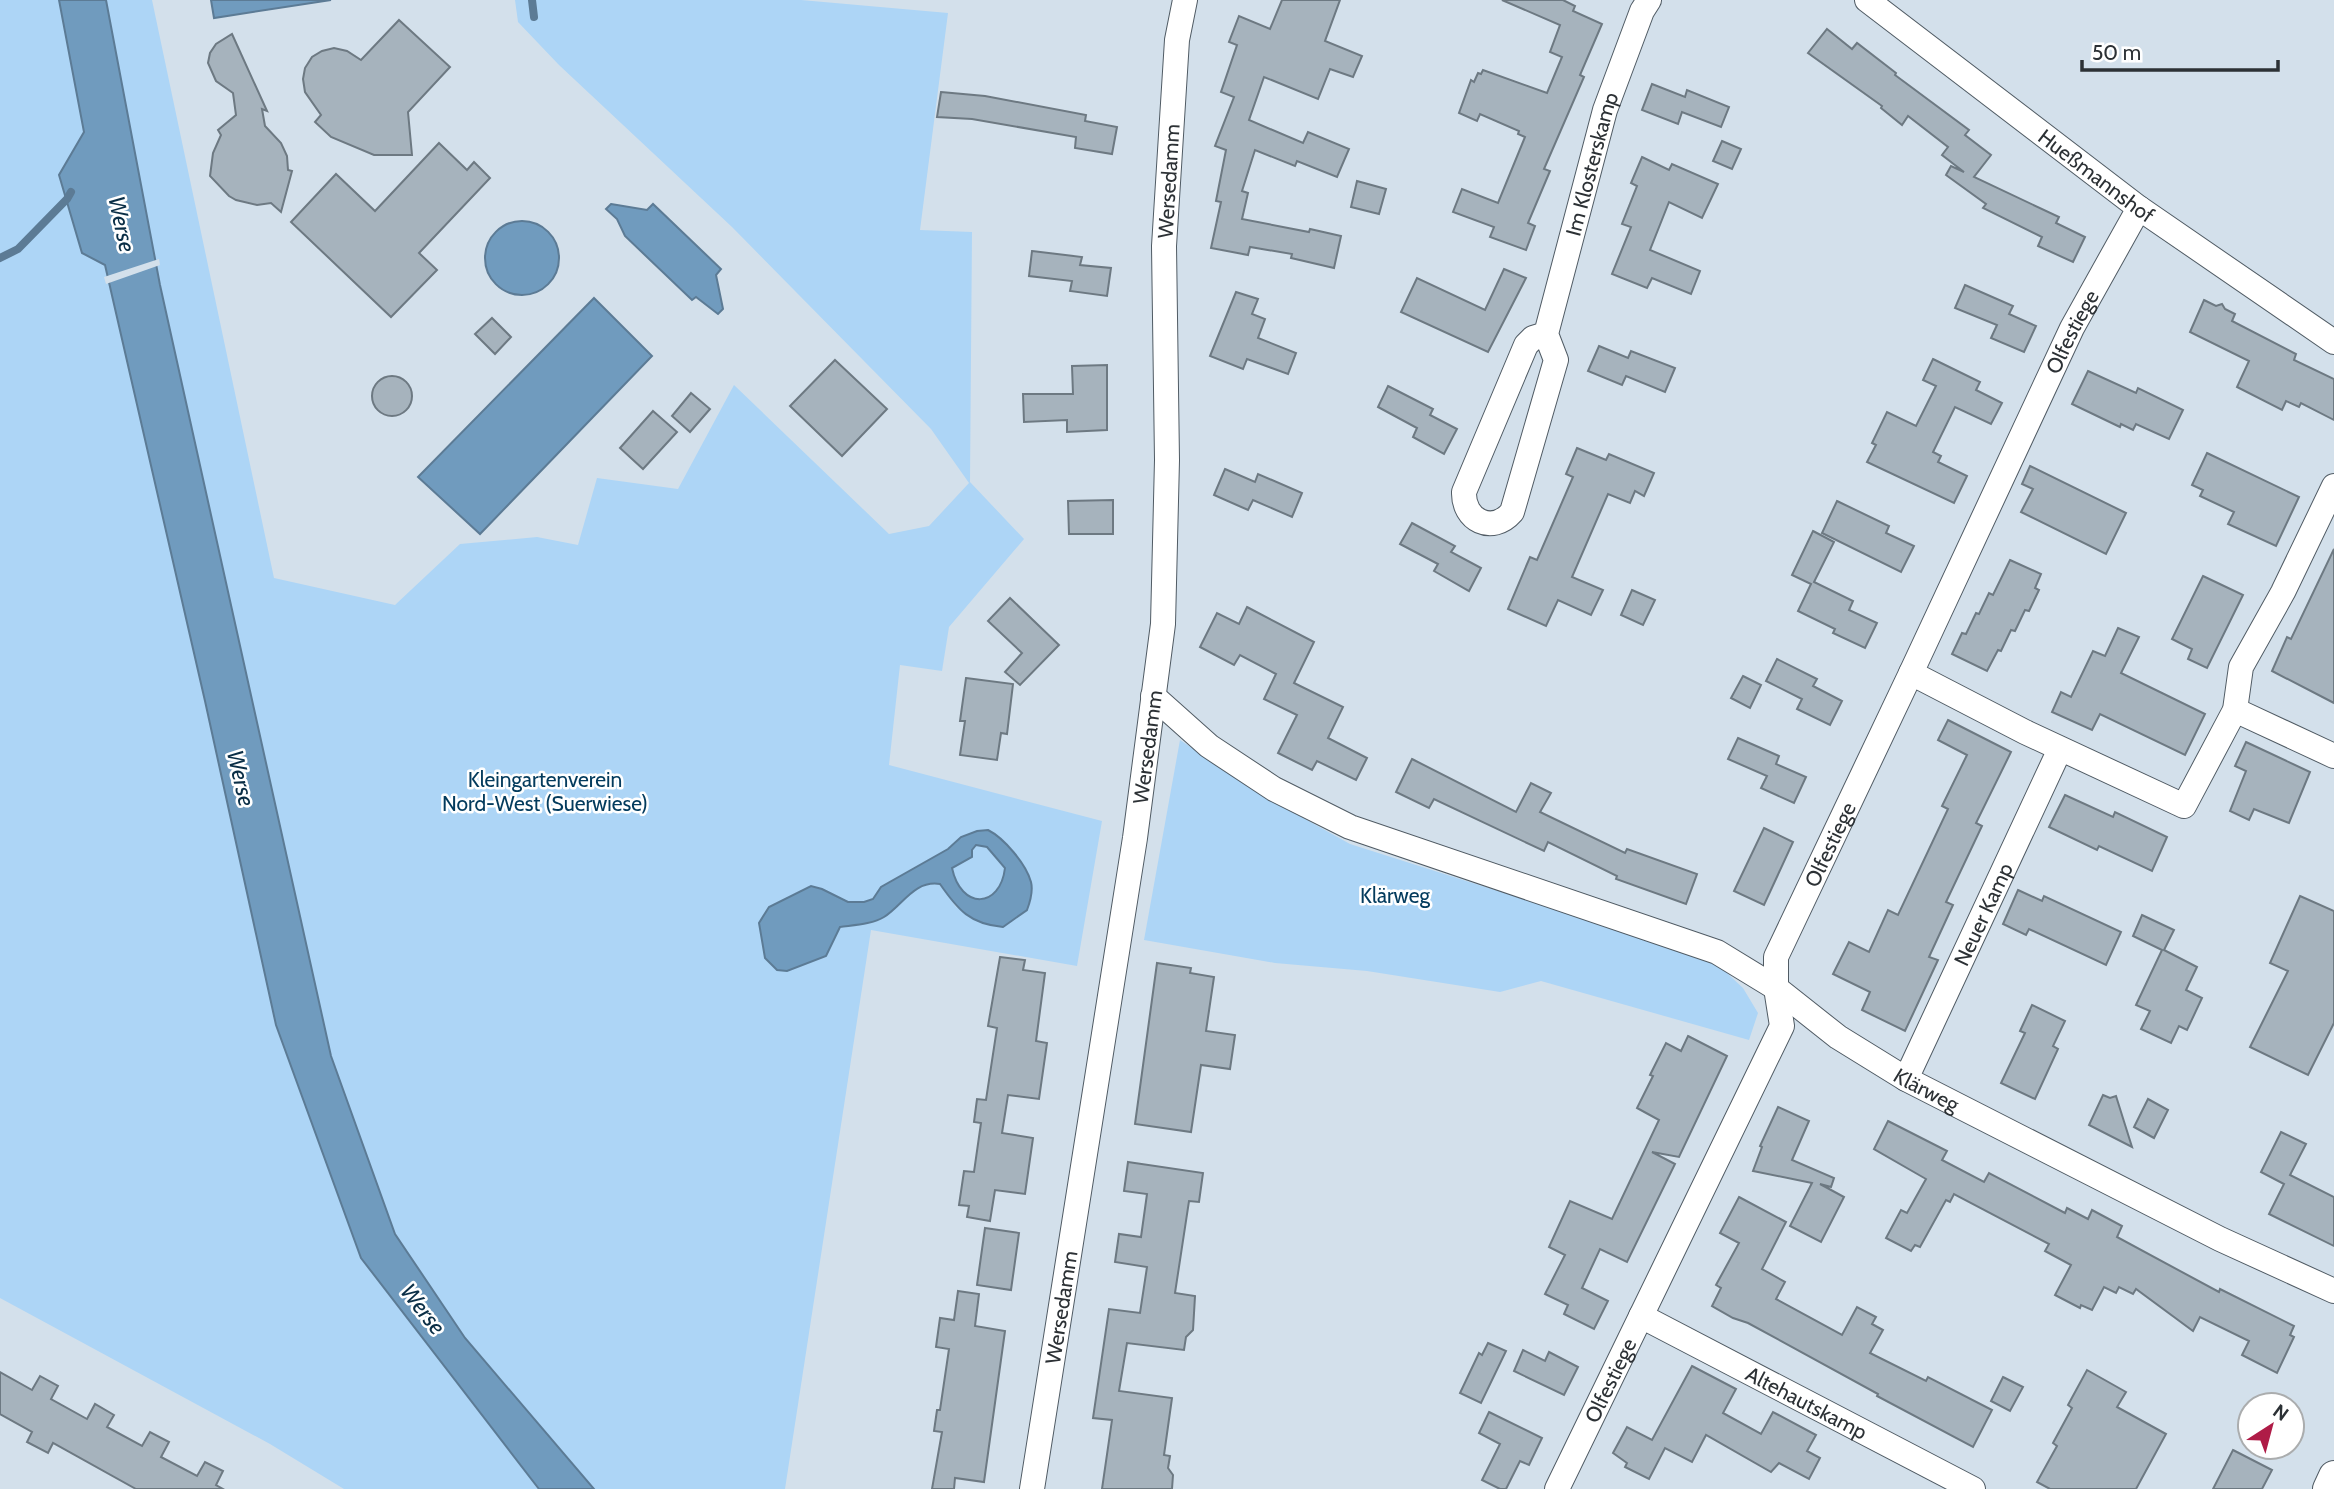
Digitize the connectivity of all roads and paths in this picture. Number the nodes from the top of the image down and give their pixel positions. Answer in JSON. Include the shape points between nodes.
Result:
{"nodes":[{"id":1,"x":1185,"y":0,"type":"edge"},
{"id":2,"x":1649,"y":0,"type":"edge"},
{"id":3,"x":1867,"y":0,"type":"edge"},
{"id":4,"x":2139,"y":208,"type":"junction"},
{"id":5,"x":1546,"y":334,"type":"junction"},
{"id":6,"x":2334,"y":342,"type":"edge"},
{"id":7,"x":2334,"y":486,"type":"edge"},
{"id":8,"x":1912,"y":673,"type":"junction"},
{"id":9,"x":1153,"y":696,"type":"junction"},
{"id":10,"x":2235,"y":710,"type":"junction"},
{"id":11,"x":2060,"y":749,"type":"junction"},
{"id":12,"x":2334,"y":756,"type":"edge"},
{"id":13,"x":1776,"y":988,"type":"junction"},
{"id":14,"x":1906,"y":1079,"type":"junction"},
{"id":15,"x":2334,"y":1291,"type":"edge"},
{"id":16,"x":1641,"y":1316,"type":"junction"},
{"id":17,"x":2334,"y":1476,"type":"edge"},
{"id":18,"x":1032,"y":1489,"type":"edge"},
{"id":19,"x":1557,"y":1489,"type":"edge"},
{"id":20,"x":1973,"y":1489,"type":"edge"},
{"id":21,"x":2328,"y":1489,"type":"edge"}],
"edges":[{"from":1,"to":9,"type":"street","name":"Wersedamm","via":[[1177,40],[1164,246],[1167,474],[1163,624]]},
{"from":2,"to":5,"type":"street","name":"Im Klosterskamp","via":[[1605,110]]},
{"from":3,"to":4,"type":"street","name":"Hueßmannshof"},
{"from":4,"to":6,"type":"street","name":"Hueßmannshof"},
{"from":4,"to":8,"type":"street","name":"Olfestiege","via":[[2072,328]]},
{"from":5,"to":5,"type":"street","name":"Im Klosterskamp","via":[[1527,345],[1464,492],[1470,515],[1493,525],[1512,512],[1556,360]]},
{"from":7,"to":10,"type":"street","via":[[2283,593],[2241,667]]},
{"from":8,"to":11,"type":"street"},
{"from":8,"to":13,"type":"street","name":"Olfestiege","via":[[1776,957]]},
{"from":9,"to":13,"type":"street","name":"Klärweg","via":[[1209,746],[1242,768],[1350,827],[1717,953]]},
{"from":9,"to":18,"type":"street","name":"Wersedamm","via":[[1135,838]]},
{"from":10,"to":11,"type":"street","via":[[2183,806]]},
{"from":10,"to":12,"type":"street"},
{"from":11,"to":14,"type":"street","name":"Neuer Kamp"},
{"from":13,"to":14,"type":"street","name":"Klärweg","via":[[1838,1037]]},
{"from":13,"to":16,"type":"street","name":"Olfestiege","via":[[1782,1026]]},
{"from":14,"to":15,"type":"street","name":"Klärweg","via":[[2208,1233]]},
{"from":16,"to":19,"type":"street","name":"Olfestiege"},
{"from":16,"to":20,"type":"street","name":"Altehautskamp"},
{"from":17,"to":21,"type":"street"}]}
